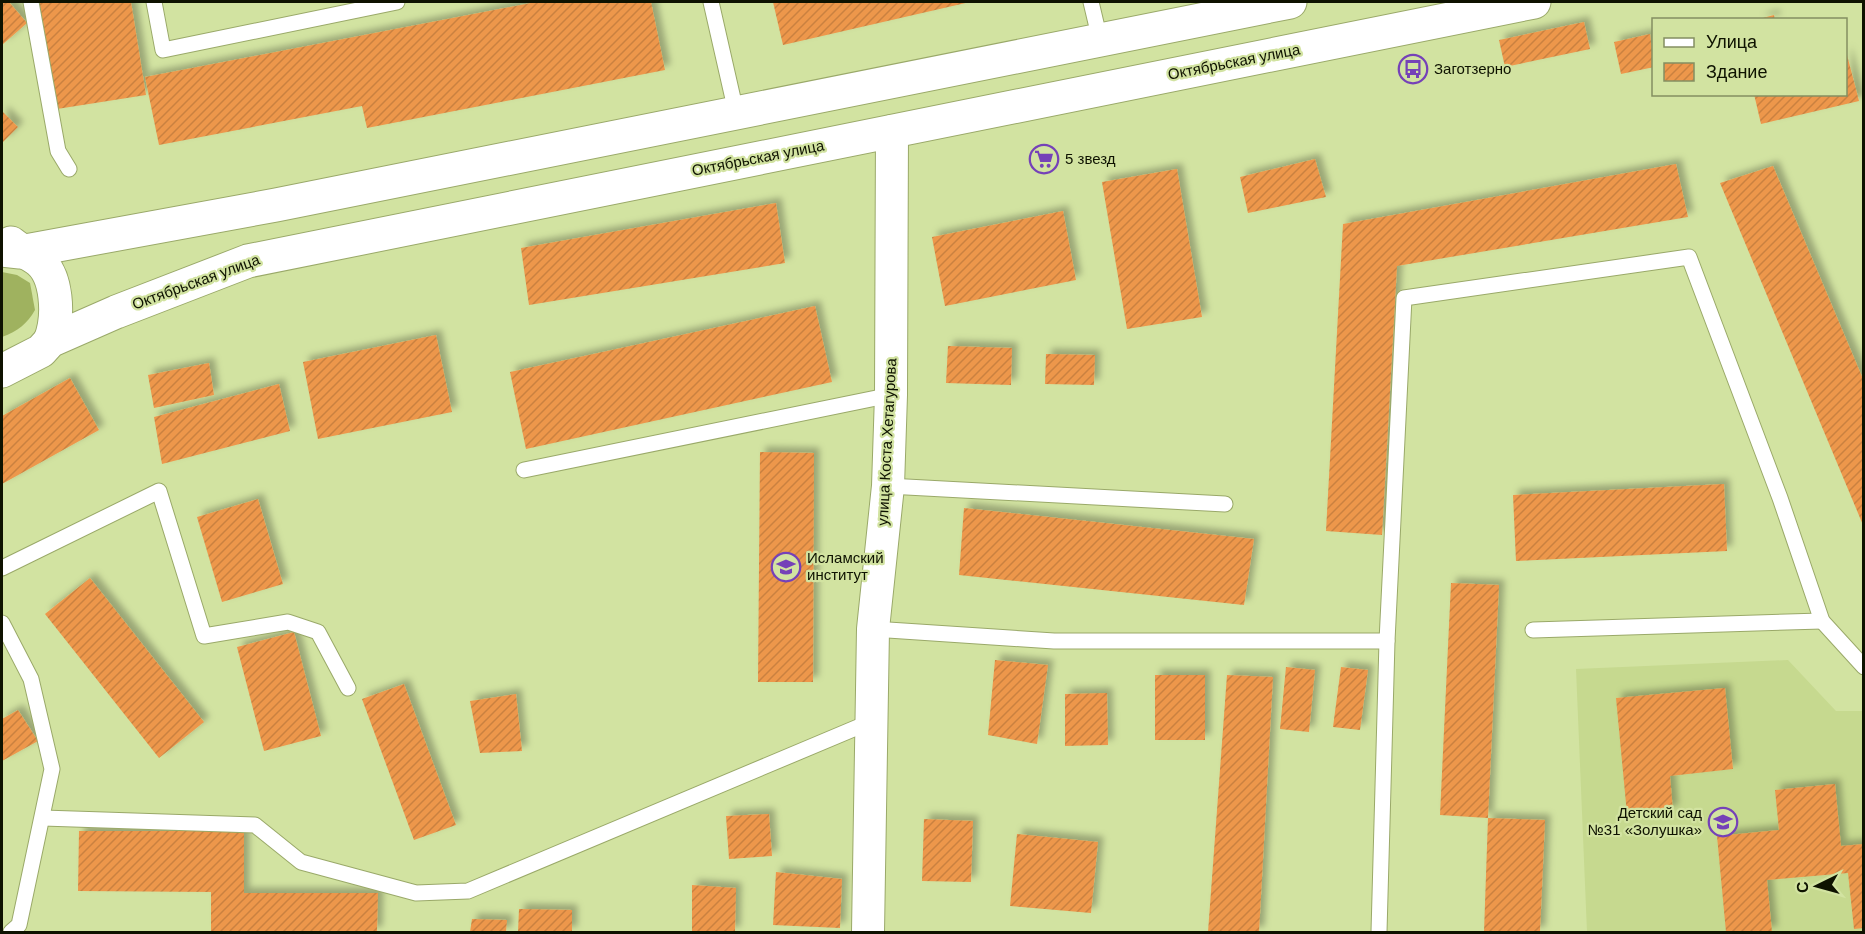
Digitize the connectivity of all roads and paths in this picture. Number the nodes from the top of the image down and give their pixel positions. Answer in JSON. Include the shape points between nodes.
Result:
{"nodes":[{"id":1,"x":31,"y":2,"type":"edge"},
{"id":2,"x":154,"y":2,"type":"edge"},
{"id":3,"x":397,"y":2,"type":"edge"},
{"id":4,"x":711,"y":2,"type":"edge"},
{"id":5,"x":1091,"y":2,"type":"edge"},
{"id":6,"x":1290,"y":2,"type":"edge"},
{"id":7,"x":1534,"y":2,"type":"edge"},
{"id":8,"x":1100,"y":40,"type":"junction"},
{"id":9,"x":736,"y":112,"type":"junction"},
{"id":10,"x":892,"y":131,"type":"junction"},
{"id":11,"x":69,"y":169,"type":"dead end"},
{"id":12,"x":8,"y":245,"type":"edge"},
{"id":13,"x":50,"y":341,"type":"junction"},
{"id":14,"x":2,"y":371,"type":"edge"},
{"id":15,"x":891,"y":395,"type":"junction"},
{"id":16,"x":524,"y":470,"type":"dead end"},
{"id":17,"x":888,"y":486,"type":"junction"},
{"id":18,"x":1225,"y":504,"type":"dead end"},
{"id":19,"x":2,"y":568,"type":"edge"},
{"id":20,"x":1822,"y":621,"type":"junction"},
{"id":21,"x":2,"y":623,"type":"edge"},
{"id":22,"x":873,"y":629,"type":"junction"},
{"id":23,"x":1533,"y":630,"type":"dead end"},
{"id":24,"x":1387,"y":641,"type":"junction"},
{"id":25,"x":1863,"y":667,"type":"edge"},
{"id":26,"x":348,"y":688,"type":"dead end"},
{"id":27,"x":870,"y":722,"type":"junction"},
{"id":28,"x":43,"y":818,"type":"junction"},
{"id":29,"x":11,"y":933,"type":"edge"},
{"id":30,"x":868,"y":933,"type":"edge"},
{"id":31,"x":1379,"y":933,"type":"edge"}],
"edges":[{"from":1,"to":11,"type":"lane","via":[[58,151]]},
{"from":2,"to":3,"type":"lane","via":[[163,50]]},
{"from":4,"to":9,"type":"lane"},
{"from":5,"to":8,"type":"lane"},
{"from":6,"to":8,"type":"main road"},
{"from":7,"to":10,"type":"main road","name":"Октябрьская улица"},
{"from":8,"to":9,"type":"main road"},
{"from":9,"to":12,"type":"main road","via":[[276,205]]},
{"from":10,"to":13,"type":"main road","name":"Октябрьская улица","via":[[248,261]]},
{"from":10,"to":15,"type":"street","name":"улица Коста Хетагурова"},
{"from":12,"to":13,"type":"main road","via":[[36,258],[51,284],[56,316]]},
{"from":13,"to":14,"type":"main road","name":"Октябрьская улица","via":[[41,351]]},
{"from":15,"to":16,"type":"lane"},
{"from":15,"to":17,"type":"street","name":"улица Коста Хетагурова"},
{"from":17,"to":18,"type":"lane"},
{"from":17,"to":22,"type":"street","name":"улица Коста Хетагурова"},
{"from":19,"to":26,"type":"lane","via":[[159,491],[204,636],[288,622],[318,632]]},
{"from":20,"to":23,"type":"lane"},
{"from":20,"to":24,"type":"lane","via":[[1689,257],[1404,298]]},
{"from":20,"to":25,"type":"lane"},
{"from":21,"to":28,"type":"lane","via":[[31,679],[52,769]]},
{"from":22,"to":24,"type":"lane","via":[[1054,641]]},
{"from":22,"to":27,"type":"street","name":"улица Коста Хетагурова"},
{"from":24,"to":31,"type":"lane"},
{"from":27,"to":28,"type":"lane","via":[[468,891],[416,893],[301,862],[255,825]]},
{"from":27,"to":30,"type":"street","name":"улица Коста Хетагурова"},
{"from":28,"to":29,"type":"lane","via":[[19,925]]}]}
